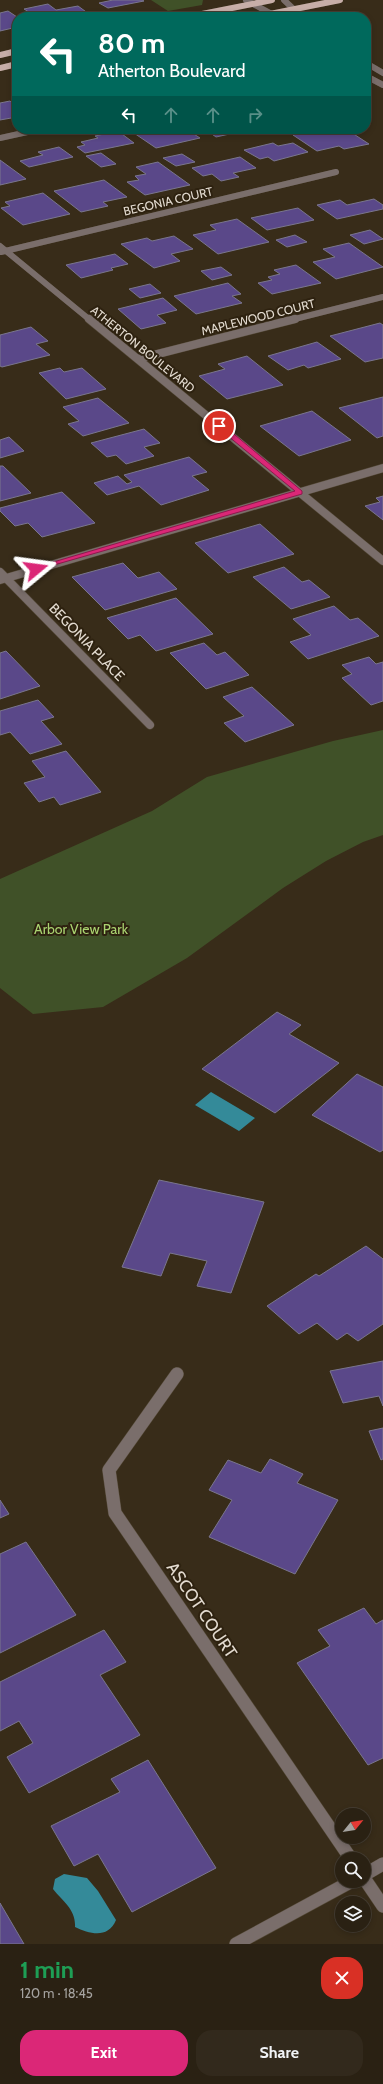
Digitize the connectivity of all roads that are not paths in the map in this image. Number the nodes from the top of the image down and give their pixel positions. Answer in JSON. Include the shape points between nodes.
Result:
{"nodes":[{"id":1,"x":246,"y":0,"type":"edge"},
{"id":2,"x":272,"y":0,"type":"edge"},
{"id":3,"x":284,"y":0,"type":"edge"},
{"id":4,"x":340,"y":0,"type":"edge"},
{"id":5,"x":252,"y":4,"type":"junction"},
{"id":6,"x":295,"y":9,"type":"junction"},
{"id":7,"x":212,"y":12,"type":"edge"},
{"id":8,"x":267,"y":12,"type":"edge"},
{"id":9,"x":281,"y":12,"type":"edge"},
{"id":10,"x":298,"y":12,"type":"edge"},
{"id":11,"x":12,"y":52,"type":"edge"},
{"id":12,"x":0,"y":55,"type":"edge"},
{"id":13,"x":12,"y":65,"type":"edge"},
{"id":14,"x":371,"y":66,"type":"edge"},
{"id":15,"x":0,"y":68,"type":"edge"},
{"id":16,"x":383,"y":73,"type":"edge"},
{"id":17,"x":371,"y":79,"type":"edge"},
{"id":18,"x":383,"y":85,"type":"edge"},
{"id":19,"x":19,"y":134,"type":"edge"},
{"id":20,"x":0,"y":138,"type":"edge"},
{"id":21,"x":336,"y":172,"type":"dead end"},
{"id":22,"x":2,"y":249,"type":"edge"},
{"id":23,"x":383,"y":297,"type":"edge"},
{"id":24,"x":138,"y":359,"type":"junction"},
{"id":25,"x":383,"y":468,"type":"edge"},
{"id":26,"x":300,"y":492,"type":"junction"},
{"id":27,"x":383,"y":560,"type":"edge"},
{"id":28,"x":2,"y":576,"type":"edge"},
{"id":29,"x":150,"y":725,"type":"dead end"},
{"id":30,"x":176,"y":1374,"type":"dead end"},
{"id":31,"x":346,"y":1852,"type":"edge"},
{"id":32,"x":383,"y":1864,"type":"edge"},
{"id":33,"x":371,"y":1870,"type":"edge"},
{"id":34,"x":339,"y":1888,"type":"edge"},
{"id":35,"x":371,"y":1888,"type":"edge"},
{"id":36,"x":383,"y":1906,"type":"edge"},
{"id":37,"x":236,"y":1944,"type":"edge"}],
"edges":[{"from":1,"to":5,"type":"street"},
{"from":2,"to":5,"type":"main road"},
{"from":3,"to":6,"type":"street"},
{"from":4,"to":6,"type":"main road"},
{"from":5,"to":7,"type":"main road"},
{"from":5,"to":8,"type":"street"},
{"from":6,"to":9,"type":"main road"},
{"from":6,"to":10,"type":"street"},
{"from":11,"to":12,"type":"main road"},
{"from":13,"to":15,"type":"main road"},
{"from":14,"to":16,"type":"street"},
{"from":17,"to":18,"type":"street"},
{"from":19,"to":20,"type":"street"},
{"from":21,"to":22,"type":"street","name":"BEGONIA COURT"},
{"from":22,"to":24,"type":"street","name":"ATHERTON BOULEVARD"},
{"from":23,"to":24,"type":"street","name":"MAPLEWOOD COURT"},
{"from":24,"to":26,"type":"street","name":"ATHERTON BOULEVARD"},
{"from":25,"to":26,"type":"street"},
{"from":26,"to":27,"type":"street","name":"ATHERTON BOULEVARD"},
{"from":26,"to":28,"type":"street"},
{"from":28,"to":29,"type":"street","name":"BEGONIA PLACE"},
{"from":30,"to":31,"type":"street","name":"ASCOT COURT","via":[[109,1470],[115,1513]]},
{"from":32,"to":33,"type":"street"},
{"from":34,"to":37,"type":"street"},
{"from":35,"to":36,"type":"street"}]}
